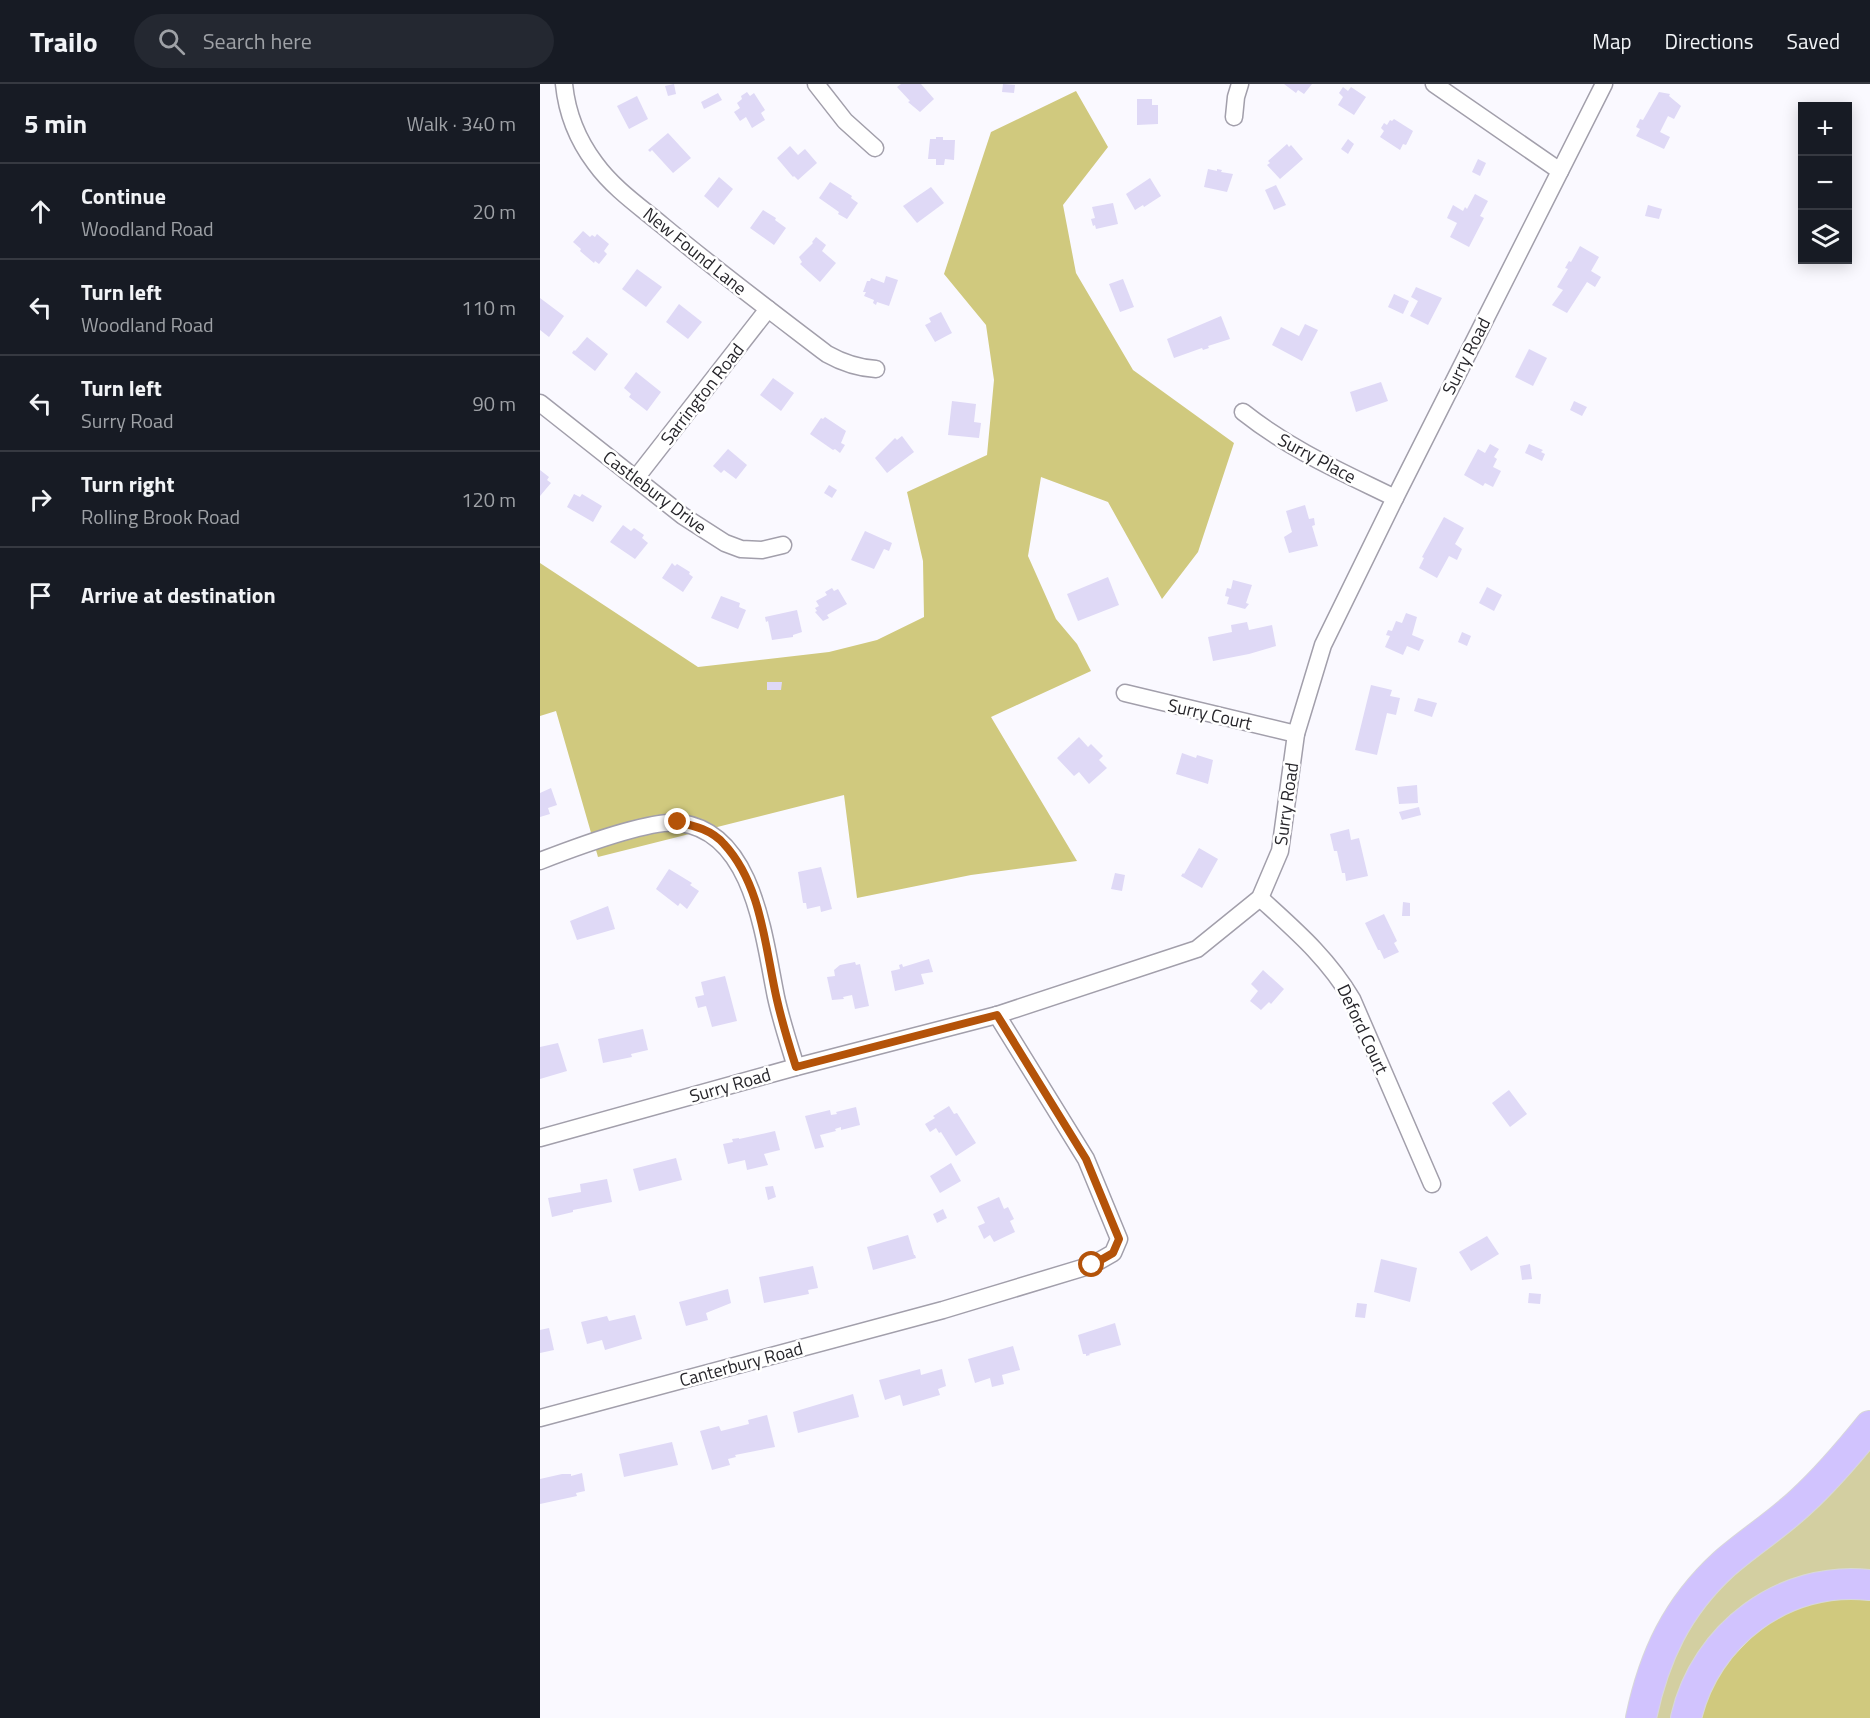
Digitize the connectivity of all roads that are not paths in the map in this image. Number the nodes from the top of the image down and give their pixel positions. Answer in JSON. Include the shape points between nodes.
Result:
{"nodes":[{"id":1,"x":564,"y":84,"type":"edge"},
{"id":2,"x":816,"y":84,"type":"edge"},
{"id":3,"x":1240,"y":84,"type":"edge"},
{"id":4,"x":1434,"y":84,"type":"edge"},
{"id":5,"x":1604,"y":84,"type":"edge"},
{"id":6,"x":1234,"y":117,"type":"dead end"},
{"id":7,"x":875,"y":148,"type":"dead end"},
{"id":8,"x":1560,"y":171,"type":"junction"},
{"id":9,"x":768,"y":309,"type":"junction"},
{"id":10,"x":876,"y":369,"type":"dead end"},
{"id":11,"x":540,"y":403,"type":"edge"},
{"id":12,"x":1243,"y":412,"type":"dead end"},
{"id":13,"x":636,"y":478,"type":"junction"},
{"id":14,"x":1395,"y":498,"type":"junction"},
{"id":15,"x":783,"y":545,"type":"dead end"},
{"id":16,"x":1125,"y":693,"type":"dead end"},
{"id":17,"x":1296,"y":734,"type":"junction"},
{"id":18,"x":540,"y":861,"type":"edge"},
{"id":19,"x":1260,"y":897,"type":"junction"},
{"id":20,"x":997,"y":1015,"type":"junction"},
{"id":21,"x":796,"y":1067,"type":"junction"},
{"id":22,"x":540,"y":1138,"type":"edge"},
{"id":23,"x":1432,"y":1184,"type":"dead end"},
{"id":24,"x":540,"y":1418,"type":"edge"},
{"id":25,"x":1870,"y":1426,"type":"edge"},
{"id":26,"x":1870,"y":1585,"type":"edge"},
{"id":27,"x":1641,"y":1718,"type":"edge"},
{"id":28,"x":1686,"y":1718,"type":"edge"}],
"edges":[{"from":1,"to":9,"type":"street","name":"New Found Lane","via":[[572,124],[612,183]]},
{"from":2,"to":7,"type":"street","via":[[845,121]]},
{"from":3,"to":6,"type":"street"},
{"from":4,"to":8,"type":"street"},
{"from":5,"to":8,"type":"street","name":"Surry Road"},
{"from":8,"to":14,"type":"street","name":"Surry Road"},
{"from":9,"to":10,"type":"street","name":"New Found Lane","via":[[842,363]]},
{"from":9,"to":13,"type":"street","name":"Sarrington Road"},
{"from":11,"to":13,"type":"street","name":"Castlebury Drive"},
{"from":12,"to":14,"type":"street","name":"Surry Place","via":[[1300,452]]},
{"from":13,"to":15,"type":"street","name":"Castlebury Drive","via":[[725,543],[762,550]]},
{"from":14,"to":17,"type":"street","name":"Surry Road","via":[[1323,645]]},
{"from":16,"to":17,"type":"street","name":"Surry Court"},
{"from":17,"to":19,"type":"street","name":"Surry Road","via":[[1280,851]]},
{"from":18,"to":21,"type":"street","via":[[661,823],[695,826],[722,842],[750,888],[759,914]]},
{"from":19,"to":20,"type":"street","name":"Surry Road","via":[[1197,949]]},
{"from":19,"to":23,"type":"street","name":"Deford Court","via":[[1323,956],[1339,977]]},
{"from":20,"to":21,"type":"street","name":"Surry Road"},
{"from":20,"to":24,"type":"street","name":"Canterbury Road","via":[[1086,1159],[1119,1239],[1113,1253],[1092,1265],[943,1310]]},
{"from":21,"to":22,"type":"street","name":"Surry Road"},
{"from":25,"to":27,"type":"highway","via":[[1803,1500],[1703,1584],[1673,1625],[1646,1692]]},
{"from":26,"to":28,"type":"highway","via":[[1807,1590],[1759,1611],[1738,1627],[1708,1663]]}]}
